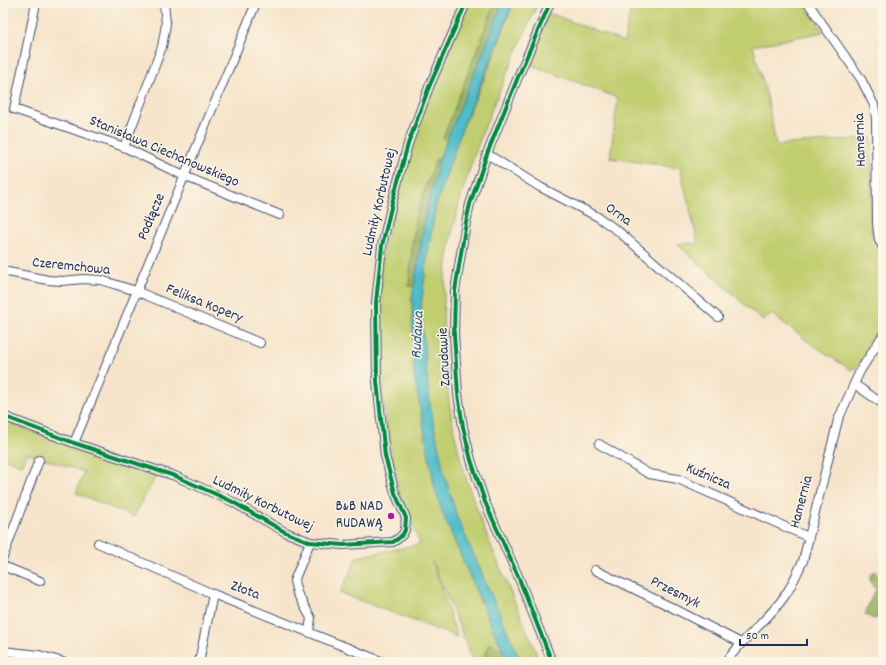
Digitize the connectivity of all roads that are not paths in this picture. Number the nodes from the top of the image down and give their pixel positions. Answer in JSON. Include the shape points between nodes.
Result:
{"nodes":[{"id":1,"x":36,"y":3,"type":"edge"},
{"id":2,"x":164,"y":3,"type":"edge"},
{"id":3,"x":256,"y":3,"type":"edge"},
{"id":4,"x":466,"y":3,"type":"edge"},
{"id":5,"x":550,"y":3,"type":"edge"},
{"id":6,"x":808,"y":3,"type":"edge"},
{"id":7,"x":124,"y":147,"type":"junction"},
{"id":8,"x":487,"y":154,"type":"junction"},
{"id":9,"x":184,"y":176,"type":"junction"},
{"id":10,"x":280,"y":215,"type":"dead end"},
{"id":11,"x":883,"y":247,"type":"edge"},
{"id":12,"x":3,"y":271,"type":"edge"},
{"id":13,"x":136,"y":291,"type":"junction"},
{"id":14,"x":718,"y":317,"type":"dead end"},
{"id":15,"x":883,"y":335,"type":"edge"},
{"id":16,"x":260,"y":343,"type":"dead end"},
{"id":17,"x":854,"y":384,"type":"junction"},
{"id":18,"x":883,"y":404,"type":"edge"},
{"id":19,"x":3,"y":416,"type":"edge"},
{"id":20,"x":74,"y":443,"type":"junction"},
{"id":21,"x":599,"y":444,"type":"dead end"},
{"id":22,"x":39,"y":460,"type":"dead end"},
{"id":23,"x":808,"y":537,"type":"junction"},
{"id":24,"x":310,"y":542,"type":"junction"},
{"id":25,"x":98,"y":543,"type":"dead end"},
{"id":26,"x":3,"y":557,"type":"edge"},
{"id":27,"x":3,"y":566,"type":"edge"},
{"id":28,"x":595,"y":570,"type":"dead end"},
{"id":29,"x":40,"y":581,"type":"dead end"},
{"id":30,"x":214,"y":594,"type":"junction"},
{"id":31,"x":309,"y":631,"type":"junction"},
{"id":32,"x":741,"y":643,"type":"junction"},
{"id":33,"x":3,"y":650,"type":"edge"},
{"id":34,"x":47,"y":660,"type":"edge"},
{"id":35,"x":63,"y":662,"type":"edge"},
{"id":36,"x":199,"y":662,"type":"edge"},
{"id":37,"x":383,"y":662,"type":"edge"},
{"id":38,"x":552,"y":662,"type":"edge"},
{"id":39,"x":726,"y":662,"type":"edge"}],
"edges":[{"from":1,"to":7,"type":"street","name":"Stanisława Ciechanowskiego","via":[[14,109]]},
{"from":2,"to":7,"type":"street","via":[[166,24],[162,47]]},
{"from":3,"to":9,"type":"street","name":"Podłącze"},
{"from":4,"to":24,"type":"street","name":"Ludmiły Korbutowej","via":[[429,87],[408,144],[382,246],[376,302],[378,381],[385,456],[395,493],[406,518],[405,530],[394,542]]},
{"from":5,"to":8,"type":"street","name":"Zarudawie"},
{"from":6,"to":11,"type":"street","name":"Hamernia","via":[[861,79],[874,105],[877,224]]},
{"from":7,"to":9,"type":"street","name":"Stanisława Ciechanowskiego"},
{"from":8,"to":14,"type":"street","name":"Orna","via":[[618,230]]},
{"from":8,"to":38,"type":"street","name":"Zarudawie","via":[[470,204],[455,290],[454,334],[458,394],[463,427],[481,491]]},
{"from":9,"to":10,"type":"street","name":"Stanisława Ciechanowskiego"},
{"from":9,"to":13,"type":"street","name":"Podłącze"},
{"from":12,"to":13,"type":"street","name":"Czeremchowa","via":[[48,280],[101,280]]},
{"from":13,"to":16,"type":"street","name":"Feliksa Kopery"},
{"from":13,"to":20,"type":"street","name":"Podłącze"},
{"from":15,"to":17,"type":"street","name":"Hamernia"},
{"from":17,"to":18,"type":"street"},
{"from":17,"to":23,"type":"street","name":"Hamernia","via":[[838,420]]},
{"from":19,"to":20,"type":"street","name":"Ludmiły Korbutowej"},
{"from":20,"to":24,"type":"street","name":"Ludmiły Korbutowej","via":[[175,476],[231,501],[286,532]]},
{"from":21,"to":23,"type":"street","name":"Kuźnicza","via":[[649,474],[678,479]]},
{"from":22,"to":26,"type":"street"},
{"from":23,"to":32,"type":"street","name":"Hamernia","via":[[803,561],[785,597]]},
{"from":24,"to":31,"type":"street","name":"Ludmiły Korbutowej","via":[[294,581],[297,594],[311,618]]},
{"from":25,"to":30,"type":"street","name":"Złota"},
{"from":27,"to":29,"type":"street"},
{"from":28,"to":32,"type":"street","name":"Przesmyk"},
{"from":30,"to":31,"type":"street","name":"Złota"},
{"from":30,"to":36,"type":"street"},
{"from":31,"to":37,"type":"street","name":"Złota"},
{"from":32,"to":39,"type":"street","name":"Hamernia"},
{"from":33,"to":34,"type":"street"},
{"from":34,"to":35,"type":"street"}]}
